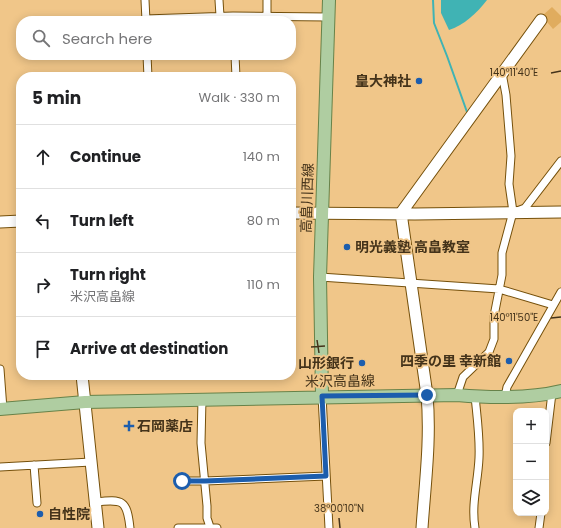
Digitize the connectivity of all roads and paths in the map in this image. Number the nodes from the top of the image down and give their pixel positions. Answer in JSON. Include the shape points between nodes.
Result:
{"nodes":[{"id":1,"x":145,"y":0,"type":"edge"},
{"id":2,"x":219,"y":0,"type":"edge"},
{"id":3,"x":267,"y":0,"type":"edge"},
{"id":4,"x":329,"y":0,"type":"edge"},
{"id":5,"x":146,"y":16,"type":"edge"},
{"id":6,"x":220,"y":16,"type":"edge"},
{"id":7,"x":263,"y":16,"type":"edge"},
{"id":8,"x":296,"y":17,"type":"edge"},
{"id":9,"x":328,"y":17,"type":"junction"},
{"id":10,"x":541,"y":20,"type":"dead end"},
{"id":11,"x":147,"y":60,"type":"edge"},
{"id":12,"x":235,"y":60,"type":"edge"},
{"id":13,"x":148,"y":72,"type":"edge"},
{"id":14,"x":236,"y":72,"type":"edge"},
{"id":15,"x":502,"y":72,"type":"junction"},
{"id":16,"x":561,"y":161,"type":"edge"},
{"id":17,"x":513,"y":212,"type":"junction"},
{"id":18,"x":561,"y":212,"type":"edge"},
{"id":19,"x":296,"y":213,"type":"edge"},
{"id":20,"x":322,"y":213,"type":"junction"},
{"id":21,"x":401,"y":213,"type":"junction"},
{"id":22,"x":16,"y":221,"type":"edge"},
{"id":23,"x":0,"y":222,"type":"edge"},
{"id":24,"x":320,"y":277,"type":"junction"},
{"id":25,"x":411,"y":283,"type":"junction"},
{"id":26,"x":499,"y":289,"type":"junction"},
{"id":27,"x":561,"y":292,"type":"edge"},
{"id":28,"x":553,"y":305,"type":"junction"},
{"id":29,"x":0,"y":369,"type":"edge"},
{"id":30,"x":83,"y":380,"type":"edge"},
{"id":31,"x":558,"y":392,"type":"edge"},
{"id":32,"x":457,"y":394,"type":"junction"},
{"id":33,"x":427,"y":395,"type":"junction"},
{"id":34,"x":322,"y":396,"type":"junction"},
{"id":35,"x":475,"y":396,"type":"junction"},
{"id":36,"x":505,"y":397,"type":"junction"},
{"id":37,"x":202,"y":399,"type":"junction"},
{"id":38,"x":85,"y":402,"type":"junction"},
{"id":39,"x":2,"y":409,"type":"edge"},
{"id":40,"x":549,"y":430,"type":"edge"},
{"id":41,"x":91,"y":462,"type":"junction"},
{"id":42,"x":34,"y":465,"type":"junction"},
{"id":43,"x":0,"y":467,"type":"edge"},
{"id":44,"x":326,"y":476,"type":"junction"},
{"id":45,"x":182,"y":481,"type":"dead end"},
{"id":46,"x":205,"y":481,"type":"junction"},
{"id":47,"x":96,"y":502,"type":"junction"},
{"id":48,"x":37,"y":503,"type":"dead end"},
{"id":49,"x":541,"y":516,"type":"edge"},
{"id":50,"x":98,"y":528,"type":"edge"},
{"id":51,"x":130,"y":528,"type":"edge"},
{"id":52,"x":178,"y":528,"type":"edge"},
{"id":53,"x":210,"y":528,"type":"edge"},
{"id":54,"x":217,"y":528,"type":"edge"},
{"id":55,"x":329,"y":528,"type":"edge"},
{"id":56,"x":422,"y":528,"type":"edge"},
{"id":57,"x":475,"y":528,"type":"edge"},
{"id":58,"x":539,"y":528,"type":"edge"}],
"edges":[{"from":1,"to":5,"type":"street"},
{"from":2,"to":6,"type":"street"},
{"from":3,"to":7,"type":"street"},
{"from":4,"to":9,"type":"main road","name":"高畠川西線"},
{"from":8,"to":9,"type":"street"},
{"from":9,"to":20,"type":"main road","name":"高畠川西線"},
{"from":10,"to":15,"type":"street"},
{"from":11,"to":13,"type":"street"},
{"from":12,"to":14,"type":"street"},
{"from":15,"to":17,"type":"street","via":[[509,126]]},
{"from":15,"to":21,"type":"street"},
{"from":16,"to":17,"type":"street","via":[[524,208]]},
{"from":17,"to":18,"type":"street"},
{"from":17,"to":21,"type":"street"},
{"from":17,"to":26,"type":"street","via":[[502,253]]},
{"from":19,"to":20,"type":"street"},
{"from":20,"to":21,"type":"street"},
{"from":20,"to":24,"type":"main road","name":"高畠川西線"},
{"from":21,"to":25,"type":"street"},
{"from":22,"to":23,"type":"street"},
{"from":24,"to":25,"type":"street"},
{"from":24,"to":34,"type":"main road","name":"高畠川西線"},
{"from":25,"to":26,"type":"street"},
{"from":25,"to":33,"type":"street"},
{"from":26,"to":28,"type":"street"},
{"from":26,"to":32,"type":"street","via":[[492,348],[462,377]]},
{"from":27,"to":28,"type":"street"},
{"from":28,"to":36,"type":"street","via":[[507,387]]},
{"from":29,"to":39,"type":"street"},
{"from":30,"to":38,"type":"street"},
{"from":31,"to":36,"type":"main road","name":"米沢高畠線"},
{"from":31,"to":40,"type":"street"},
{"from":32,"to":33,"type":"main road","name":"米沢高畠線"},
{"from":32,"to":35,"type":"main road","name":"米沢高畠線"},
{"from":33,"to":34,"type":"main road","name":"米沢高畠線"},
{"from":33,"to":56,"type":"street","via":[[428,447]]},
{"from":34,"to":37,"type":"main road","name":"米沢高畠線"},
{"from":34,"to":44,"type":"street"},
{"from":35,"to":36,"type":"main road","name":"米沢高畠線"},
{"from":35,"to":57,"type":"street","via":[[479,439],[473,517]]},
{"from":37,"to":38,"type":"main road","name":"米沢高畠線"},
{"from":37,"to":46,"type":"street","via":[[201,443]]},
{"from":38,"to":39,"type":"main road","name":"米沢高畠線"},
{"from":38,"to":41,"type":"street"},
{"from":41,"to":42,"type":"street"},
{"from":41,"to":47,"type":"street"},
{"from":42,"to":43,"type":"street"},
{"from":42,"to":48,"type":"street"},
{"from":44,"to":46,"type":"street"},
{"from":44,"to":55,"type":"street"},
{"from":45,"to":46,"type":"street"},
{"from":46,"to":53,"type":"street"},
{"from":47,"to":50,"type":"street"},
{"from":47,"to":51,"type":"street","via":[[121,502],[129,514]]},
{"from":49,"to":58,"type":"street"},
{"from":52,"to":53,"type":"street"},
{"from":53,"to":54,"type":"street"}]}
